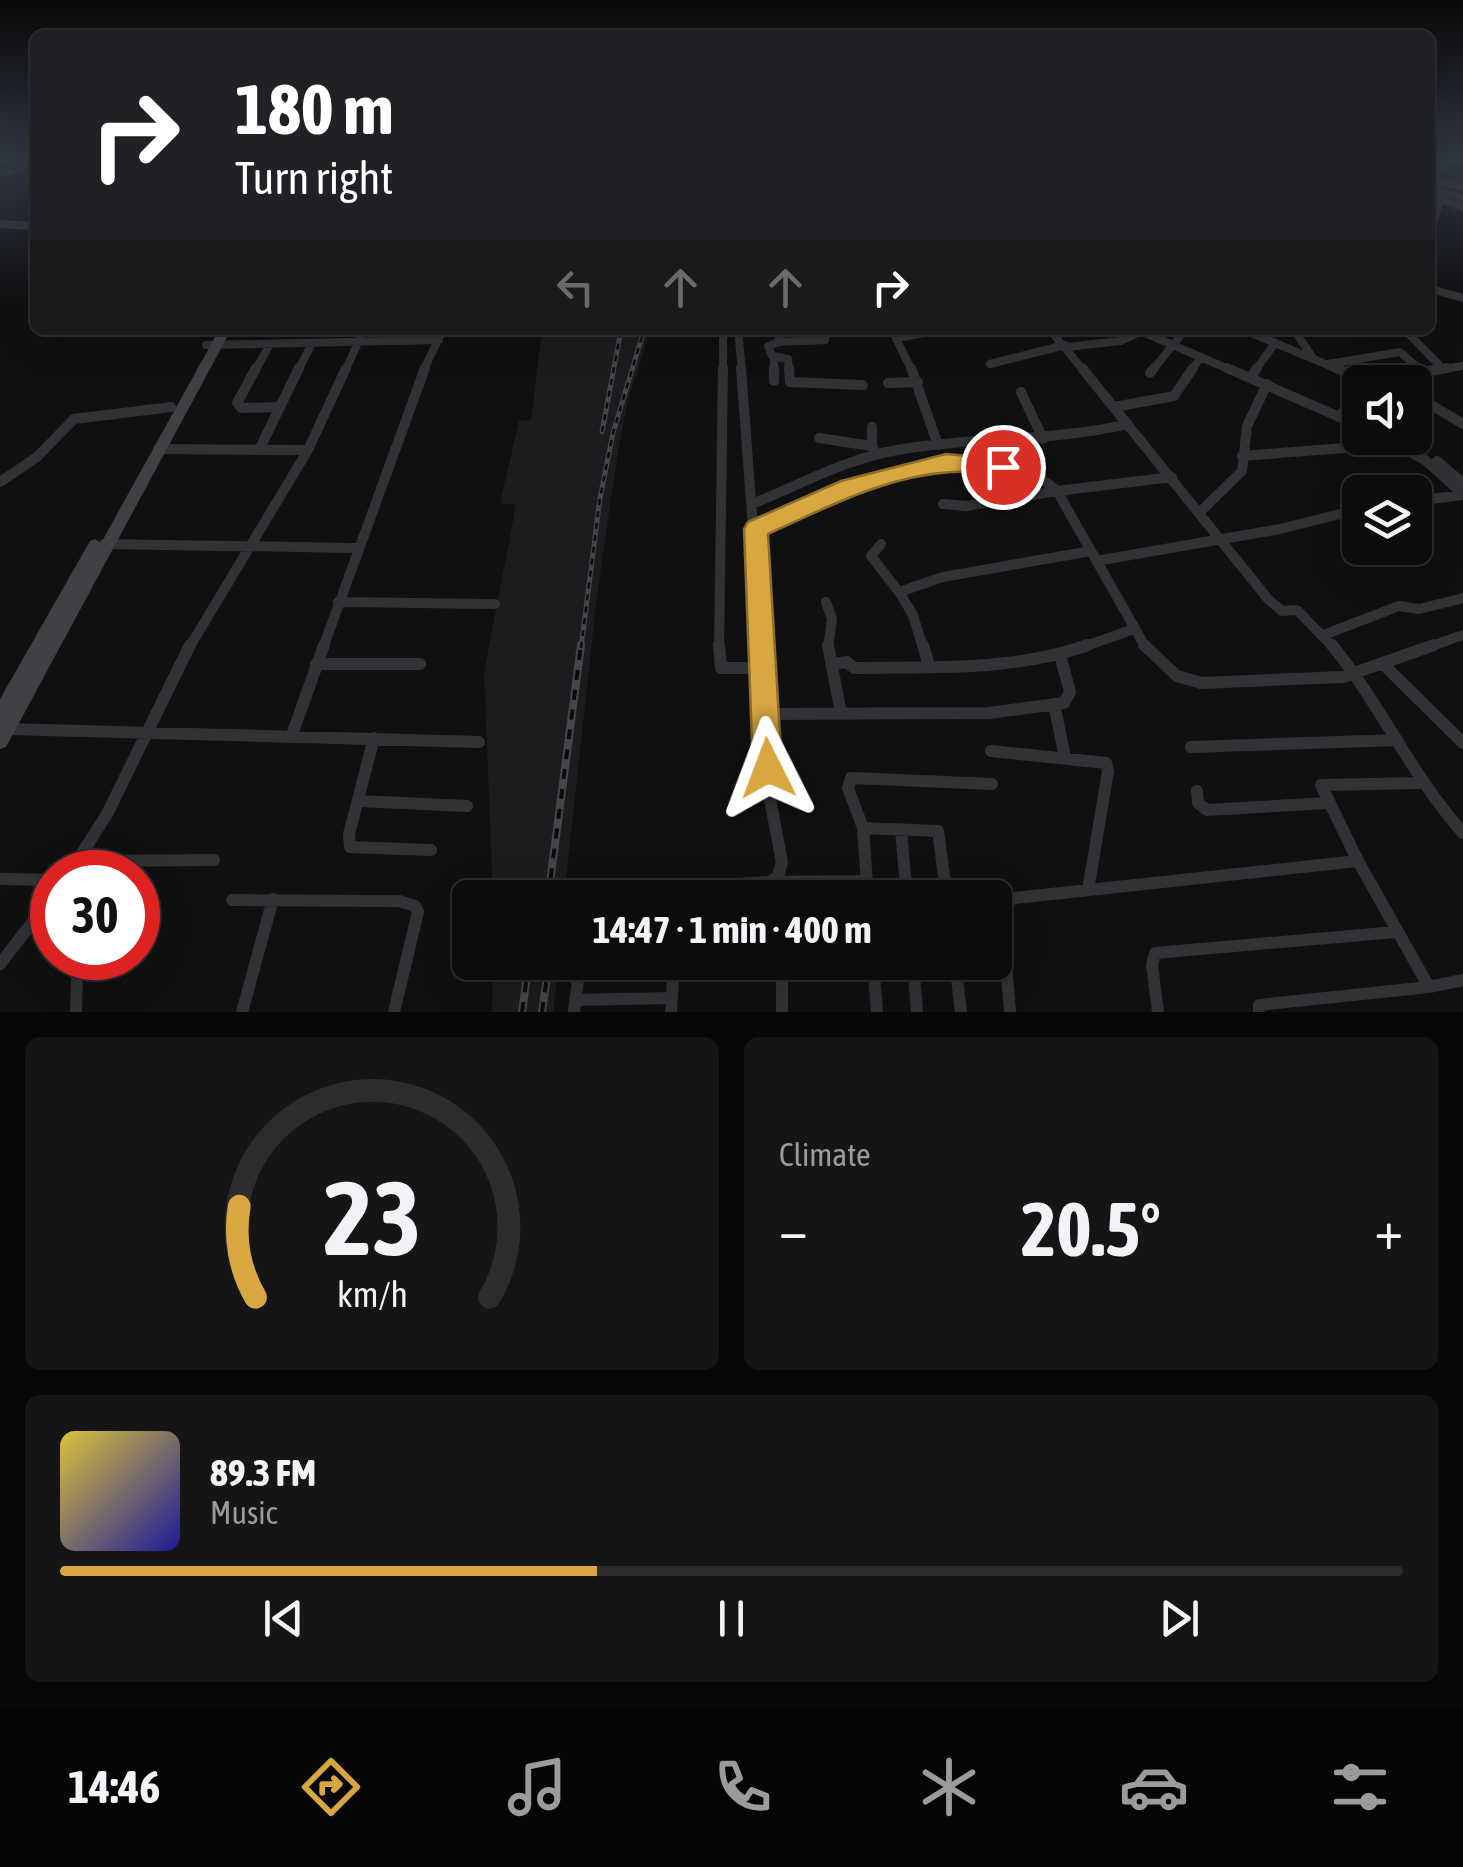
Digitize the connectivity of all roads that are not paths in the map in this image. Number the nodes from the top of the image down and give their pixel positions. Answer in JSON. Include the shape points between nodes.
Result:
{"nodes":[{"id":1,"x":0,"y":224,"type":"edge"},
{"id":2,"x":30,"y":226,"type":"edge"},
{"id":3,"x":1435,"y":290,"type":"edge"},
{"id":4,"x":1463,"y":298,"type":"edge"},
{"id":5,"x":441,"y":335,"type":"edge"},
{"id":6,"x":723,"y":335,"type":"edge"},
{"id":7,"x":738,"y":335,"type":"edge"},
{"id":8,"x":779,"y":335,"type":"edge"},
{"id":9,"x":791,"y":335,"type":"edge"},
{"id":10,"x":826,"y":335,"type":"edge"},
{"id":11,"x":895,"y":335,"type":"edge"},
{"id":12,"x":1055,"y":335,"type":"edge"},
{"id":13,"x":1132,"y":335,"type":"edge"},
{"id":14,"x":1150,"y":335,"type":"edge"},
{"id":15,"x":1179,"y":335,"type":"edge"},
{"id":16,"x":1256,"y":335,"type":"edge"},
{"id":17,"x":1297,"y":335,"type":"edge"},
{"id":18,"x":1410,"y":335,"type":"edge"},
{"id":19,"x":362,"y":336,"type":"edge"},
{"id":20,"x":213,"y":340,"type":"edge"},
{"id":21,"x":792,"y":341,"type":"junction"},
{"id":22,"x":780,"y":342,"type":"junction"},
{"id":23,"x":312,"y":343,"type":"junction"},
{"id":24,"x":1275,"y":343,"type":"junction"},
{"id":25,"x":270,"y":344,"type":"junction"},
{"id":26,"x":1171,"y":344,"type":"junction"},
{"id":27,"x":1066,"y":346,"type":"junction"},
{"id":28,"x":774,"y":356,"type":"junction"},
{"id":29,"x":1201,"y":357,"type":"junction"},
{"id":30,"x":1314,"y":359,"type":"junction"},
{"id":31,"x":990,"y":364,"type":"dead end"},
{"id":32,"x":1327,"y":364,"type":"junction"},
{"id":33,"x":1415,"y":365,"type":"edge"},
{"id":34,"x":1463,"y":366,"type":"edge"},
{"id":35,"x":1443,"y":369,"type":"junction"},
{"id":36,"x":1342,"y":371,"type":"edge"},
{"id":37,"x":1432,"y":371,"type":"edge"},
{"id":38,"x":1150,"y":373,"type":"dead end"},
{"id":39,"x":1251,"y":377,"type":"junction"},
{"id":40,"x":774,"y":381,"type":"dead end"},
{"id":41,"x":888,"y":382,"type":"dead end"},
{"id":42,"x":918,"y":382,"type":"junction"},
{"id":43,"x":863,"y":384,"type":"dead end"},
{"id":44,"x":1267,"y":384,"type":"junction"},
{"id":45,"x":1021,"y":392,"type":"dead end"},
{"id":46,"x":1432,"y":405,"type":"edge"},
{"id":47,"x":171,"y":407,"type":"junction"},
{"id":48,"x":1114,"y":407,"type":"junction"},
{"id":49,"x":280,"y":408,"type":"junction"},
{"id":50,"x":1341,"y":415,"type":"edge"},
{"id":51,"x":1128,"y":424,"type":"junction"},
{"id":52,"x":1463,"y":424,"type":"edge"},
{"id":53,"x":872,"y":427,"type":"dead end"},
{"id":54,"x":818,"y":438,"type":"dead end"},
{"id":55,"x":1044,"y":440,"type":"junction"},
{"id":56,"x":938,"y":445,"type":"junction"},
{"id":57,"x":1342,"y":448,"type":"edge"},
{"id":58,"x":158,"y":450,"type":"junction"},
{"id":59,"x":259,"y":450,"type":"junction"},
{"id":60,"x":308,"y":450,"type":"junction"},
{"id":61,"x":874,"y":450,"type":"junction"},
{"id":62,"x":1419,"y":455,"type":"edge"},
{"id":63,"x":1421,"y":455,"type":"edge"},
{"id":64,"x":1242,"y":456,"type":"junction"},
{"id":65,"x":1172,"y":477,"type":"junction"},
{"id":66,"x":0,"y":482,"type":"edge"},
{"id":67,"x":1463,"y":483,"type":"edge"},
{"id":68,"x":1058,"y":490,"type":"junction"},
{"id":69,"x":1463,"y":494,"type":"edge"},
{"id":70,"x":1432,"y":499,"type":"edge"},
{"id":71,"x":752,"y":504,"type":"junction"},
{"id":72,"x":943,"y":504,"type":"dead end"},
{"id":73,"x":1200,"y":512,"type":"junction"},
{"id":74,"x":1342,"y":514,"type":"edge"},
{"id":75,"x":756,"y":529,"type":"junction"},
{"id":76,"x":1219,"y":538,"type":"junction"},
{"id":77,"x":101,"y":544,"type":"junction"},
{"id":78,"x":881,"y":544,"type":"dead end"},
{"id":79,"x":249,"y":546,"type":"junction"},
{"id":80,"x":358,"y":548,"type":"junction"},
{"id":81,"x":1094,"y":556,"type":"junction"},
{"id":82,"x":899,"y":592,"type":"junction"},
{"id":83,"x":1463,"y":598,"type":"edge"},
{"id":84,"x":338,"y":602,"type":"junction"},
{"id":85,"x":826,"y":602,"type":"dead end"},
{"id":86,"x":495,"y":604,"type":"dead end"},
{"id":87,"x":1134,"y":628,"type":"junction"},
{"id":88,"x":1326,"y":634,"type":"junction"},
{"id":89,"x":1463,"y":635,"type":"edge"},
{"id":90,"x":1060,"y":655,"type":"junction"},
{"id":91,"x":1382,"y":663,"type":"junction"},
{"id":92,"x":316,"y":664,"type":"junction"},
{"id":93,"x":420,"y":664,"type":"dead end"},
{"id":94,"x":832,"y":664,"type":"junction"},
{"id":95,"x":929,"y":666,"type":"junction"},
{"id":96,"x":763,"y":668,"type":"junction"},
{"id":97,"x":1357,"y":673,"type":"junction"},
{"id":98,"x":1054,"y":704,"type":"junction"},
{"id":99,"x":765,"y":714,"type":"junction"},
{"id":100,"x":840,"y":714,"type":"junction"},
{"id":101,"x":2,"y":729,"type":"edge"},
{"id":102,"x":146,"y":734,"type":"junction"},
{"id":103,"x":292,"y":735,"type":"junction"},
{"id":104,"x":374,"y":738,"type":"junction"},
{"id":105,"x":1397,"y":740,"type":"junction"},
{"id":106,"x":479,"y":742,"type":"dead end"},
{"id":107,"x":1463,"y":743,"type":"edge"},
{"id":108,"x":1191,"y":747,"type":"dead end"},
{"id":109,"x":992,"y":751,"type":"dead end"},
{"id":110,"x":1064,"y":757,"type":"junction"},
{"id":111,"x":1420,"y":782,"type":"junction"},
{"id":112,"x":992,"y":784,"type":"dead end"},
{"id":113,"x":1197,"y":790,"type":"dead end"},
{"id":114,"x":358,"y":801,"type":"junction"},
{"id":115,"x":1328,"y":803,"type":"junction"},
{"id":116,"x":467,"y":806,"type":"dead end"},
{"id":117,"x":863,"y":828,"type":"junction"},
{"id":118,"x":901,"y":830,"type":"junction"},
{"id":119,"x":1463,"y":833,"type":"edge"},
{"id":120,"x":85,"y":850,"type":"edge"},
{"id":121,"x":431,"y":850,"type":"dead end"},
{"id":122,"x":214,"y":860,"type":"dead end"},
{"id":123,"x":1358,"y":861,"type":"junction"},
{"id":124,"x":160,"y":863,"type":"edge"},
{"id":125,"x":0,"y":879,"type":"edge"},
{"id":126,"x":30,"y":880,"type":"edge"},
{"id":127,"x":776,"y":880,"type":"edge"},
{"id":128,"x":867,"y":880,"type":"edge"},
{"id":129,"x":905,"y":880,"type":"edge"},
{"id":130,"x":944,"y":880,"type":"edge"},
{"id":131,"x":1088,"y":890,"type":"junction"},
{"id":132,"x":272,"y":899,"type":"junction"},
{"id":133,"x":232,"y":900,"type":"dead end"},
{"id":134,"x":30,"y":930,"type":"edge"},
{"id":135,"x":1396,"y":932,"type":"junction"},
{"id":136,"x":0,"y":964,"type":"edge"},
{"id":137,"x":76,"y":980,"type":"edge"},
{"id":138,"x":578,"y":980,"type":"edge"},
{"id":139,"x":673,"y":980,"type":"edge"},
{"id":140,"x":782,"y":980,"type":"edge"},
{"id":141,"x":874,"y":980,"type":"edge"},
{"id":142,"x":914,"y":980,"type":"edge"},
{"id":143,"x":958,"y":980,"type":"edge"},
{"id":144,"x":1463,"y":980,"type":"edge"},
{"id":145,"x":1428,"y":987,"type":"junction"},
{"id":146,"x":671,"y":1005,"type":"edge"},
{"id":147,"x":575,"y":1006,"type":"edge"},
{"id":148,"x":76,"y":1012,"type":"edge"},
{"id":149,"x":242,"y":1012,"type":"edge"},
{"id":150,"x":394,"y":1012,"type":"edge"},
{"id":151,"x":782,"y":1012,"type":"edge"},
{"id":152,"x":877,"y":1012,"type":"edge"},
{"id":153,"x":917,"y":1012,"type":"edge"},
{"id":154,"x":962,"y":1012,"type":"edge"},
{"id":155,"x":1010,"y":1012,"type":"edge"},
{"id":156,"x":1158,"y":1012,"type":"edge"},
{"id":157,"x":1259,"y":1012,"type":"edge"}],
"edges":[{"from":1,"to":2,"type":"street"},
{"from":3,"to":4,"type":"street"},
{"from":5,"to":19,"type":"street"},
{"from":5,"to":80,"type":"street"},
{"from":6,"to":96,"type":"street","via":[[719,661],[721,668]]},
{"from":7,"to":71,"type":"street"},
{"from":8,"to":22,"type":"street"},
{"from":9,"to":21,"type":"street"},
{"from":10,"to":21,"type":"street"},
{"from":11,"to":42,"type":"street"},
{"from":12,"to":27,"type":"street"},
{"from":13,"to":27,"type":"street"},
{"from":14,"to":26,"type":"street"},
{"from":15,"to":26,"type":"street"},
{"from":16,"to":24,"type":"street"},
{"from":17,"to":30,"type":"street"},
{"from":18,"to":35,"type":"street"},
{"from":19,"to":23,"type":"street"},
{"from":19,"to":60,"type":"street"},
{"from":20,"to":25,"type":"street"},
{"from":20,"to":47,"type":"main road"},
{"from":20,"to":58,"type":"main road"},
{"from":21,"to":22,"type":"street"},
{"from":22,"to":28,"type":"street","via":[[768,345]]},
{"from":23,"to":25,"type":"street"},
{"from":23,"to":49,"type":"street"},
{"from":24,"to":30,"type":"street"},
{"from":24,"to":39,"type":"street"},
{"from":25,"to":49,"type":"street","via":[[237,403]]},
{"from":26,"to":29,"type":"street"},
{"from":26,"to":38,"type":"street"},
{"from":27,"to":31,"type":"street"},
{"from":27,"to":48,"type":"street"},
{"from":28,"to":40,"type":"street"},
{"from":28,"to":43,"type":"street","via":[[788,359],[790,382]]},
{"from":29,"to":39,"type":"street"},
{"from":29,"to":48,"type":"street","via":[[1174,396]]},
{"from":30,"to":32,"type":"street"},
{"from":32,"to":33,"type":"street","via":[[1400,352]]},
{"from":32,"to":36,"type":"street"},
{"from":34,"to":35,"type":"street"},
{"from":35,"to":37,"type":"street"},
{"from":39,"to":44,"type":"street"},
{"from":41,"to":42,"type":"street"},
{"from":42,"to":56,"type":"street"},
{"from":44,"to":50,"type":"street"},
{"from":44,"to":64,"type":"street","via":[[1240,440]]},
{"from":45,"to":55,"type":"street"},
{"from":46,"to":52,"type":"street"},
{"from":47,"to":66,"type":"street","via":[[74,420]]},
{"from":47,"to":77,"type":"main road"},
{"from":48,"to":51,"type":"street"},
{"from":49,"to":59,"type":"street"},
{"from":51,"to":55,"type":"street"},
{"from":51,"to":65,"type":"street"},
{"from":53,"to":61,"type":"street"},
{"from":54,"to":61,"type":"street"},
{"from":55,"to":56,"type":"street"},
{"from":56,"to":61,"type":"street"},
{"from":57,"to":64,"type":"street"},
{"from":58,"to":59,"type":"street"},
{"from":58,"to":77,"type":"main road"},
{"from":59,"to":60,"type":"street"},
{"from":60,"to":79,"type":"street"},
{"from":61,"to":71,"type":"street"},
{"from":62,"to":69,"type":"street"},
{"from":63,"to":67,"type":"street"},
{"from":64,"to":73,"type":"street","via":[[1241,474]]},
{"from":65,"to":68,"type":"street"},
{"from":65,"to":73,"type":"street"},
{"from":68,"to":72,"type":"street"},
{"from":68,"to":75,"type":"street","via":[[1028,467],[946,462],[849,487]]},
{"from":68,"to":81,"type":"street"},
{"from":69,"to":70,"type":"street"},
{"from":71,"to":75,"type":"street"},
{"from":73,"to":76,"type":"street"},
{"from":74,"to":76,"type":"street"},
{"from":75,"to":96,"type":"street"},
{"from":76,"to":81,"type":"street"},
{"from":76,"to":88,"type":"street","via":[[1274,606],[1297,610]]},
{"from":77,"to":79,"type":"street"},
{"from":77,"to":101,"type":"main road"},
{"from":78,"to":82,"type":"street","via":[[870,556]]},
{"from":79,"to":80,"type":"street"},
{"from":79,"to":102,"type":"street","via":[[201,622]]},
{"from":80,"to":84,"type":"street"},
{"from":81,"to":82,"type":"street","via":[[943,577]]},
{"from":81,"to":87,"type":"street"},
{"from":82,"to":95,"type":"street"},
{"from":83,"to":88,"type":"street","via":[[1419,609],[1399,606]]},
{"from":84,"to":86,"type":"street"},
{"from":84,"to":92,"type":"street"},
{"from":85,"to":94,"type":"street"},
{"from":87,"to":90,"type":"street"},
{"from":87,"to":97,"type":"street","via":[[1168,669],[1201,683]]},
{"from":88,"to":97,"type":"street"},
{"from":89,"to":91,"type":"street"},
{"from":90,"to":95,"type":"street"},
{"from":90,"to":98,"type":"street","via":[[1070,692],[1064,703]]},
{"from":91,"to":97,"type":"street"},
{"from":91,"to":107,"type":"street"},
{"from":92,"to":93,"type":"street"},
{"from":92,"to":103,"type":"street"},
{"from":94,"to":95,"type":"street"},
{"from":94,"to":100,"type":"street"},
{"from":96,"to":99,"type":"street"},
{"from":97,"to":105,"type":"street"},
{"from":98,"to":100,"type":"street","via":[[989,713]]},
{"from":98,"to":110,"type":"street"},
{"from":99,"to":100,"type":"street"},
{"from":99,"to":127,"type":"street","via":[[769,794],[782,862]]},
{"from":101,"to":102,"type":"street"},
{"from":102,"to":103,"type":"street"},
{"from":102,"to":120,"type":"street"},
{"from":103,"to":104,"type":"street"},
{"from":104,"to":106,"type":"street"},
{"from":104,"to":114,"type":"street"},
{"from":105,"to":108,"type":"street"},
{"from":105,"to":111,"type":"street"},
{"from":109,"to":110,"type":"street"},
{"from":110,"to":131,"type":"street","via":[[1102,760],[1108,767]]},
{"from":111,"to":115,"type":"street","via":[[1324,783]]},
{"from":111,"to":119,"type":"street"},
{"from":112,"to":117,"type":"street","via":[[851,778],[848,788]]},
{"from":113,"to":115,"type":"street","via":[[1206,810]]},
{"from":114,"to":116,"type":"street"},
{"from":114,"to":121,"type":"street","via":[[350,847]]},
{"from":115,"to":123,"type":"street"},
{"from":117,"to":118,"type":"street"},
{"from":117,"to":128,"type":"street"},
{"from":118,"to":129,"type":"street"},
{"from":118,"to":130,"type":"street","via":[[938,831]]},
{"from":122,"to":124,"type":"street"},
{"from":123,"to":131,"type":"street"},
{"from":123,"to":135,"type":"street"},
{"from":125,"to":126,"type":"street"},
{"from":131,"to":155,"type":"street","via":[[1007,902]]},
{"from":132,"to":133,"type":"street"},
{"from":132,"to":149,"type":"street"},
{"from":132,"to":150,"type":"street","via":[[415,906]]},
{"from":134,"to":136,"type":"street"},
{"from":135,"to":145,"type":"street"},
{"from":135,"to":156,"type":"street","via":[[1155,953]]},
{"from":137,"to":148,"type":"street"},
{"from":138,"to":147,"type":"street"},
{"from":139,"to":146,"type":"street"},
{"from":140,"to":151,"type":"street"},
{"from":141,"to":152,"type":"street"},
{"from":142,"to":153,"type":"street"},
{"from":143,"to":154,"type":"street"},
{"from":144,"to":145,"type":"street"},
{"from":145,"to":157,"type":"street","via":[[1259,1005]]},
{"from":146,"to":147,"type":"street"}]}
